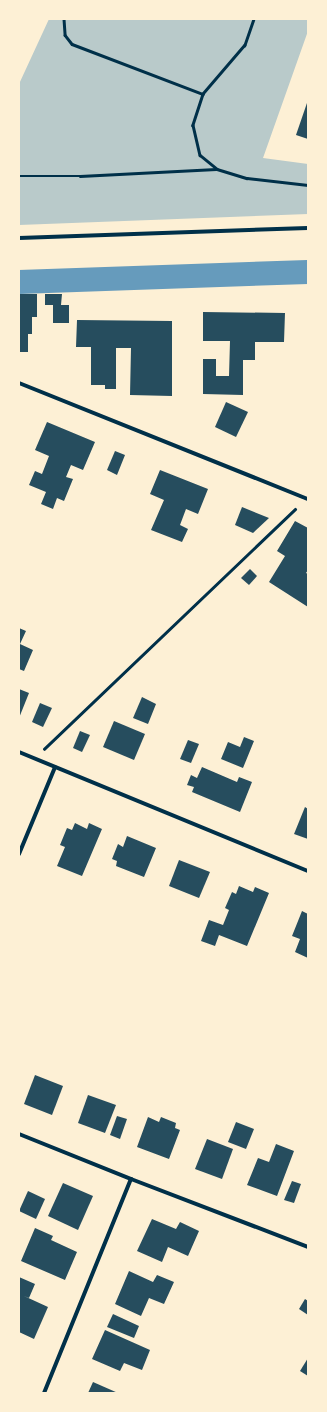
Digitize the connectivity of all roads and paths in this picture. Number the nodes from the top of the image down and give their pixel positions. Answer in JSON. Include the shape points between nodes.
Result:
{"nodes":[{"id":1,"x":64,"y":19,"type":"edge"},
{"id":2,"x":254,"y":19,"type":"edge"},
{"id":3,"x":203,"y":94,"type":"junction"},
{"id":4,"x":217,"y":169,"type":"junction"},
{"id":5,"x":19,"y":176,"type":"edge"},
{"id":6,"x":308,"y":185,"type":"edge"},
{"id":7,"x":308,"y":228,"type":"edge"},
{"id":8,"x":19,"y":238,"type":"edge"},
{"id":9,"x":19,"y":382,"type":"edge"},
{"id":10,"x":307,"y":499,"type":"edge"},
{"id":11,"x":19,"y":752,"type":"edge"},
{"id":12,"x":34,"y":759,"type":"junction"},
{"id":13,"x":55,"y":767,"type":"junction"},
{"id":14,"x":19,"y":854,"type":"edge"},
{"id":15,"x":308,"y":871,"type":"edge"},
{"id":16,"x":19,"y":1134,"type":"edge"},
{"id":17,"x":130,"y":1179,"type":"junction"},
{"id":18,"x":308,"y":1247,"type":"edge"},
{"id":19,"x":44,"y":1393,"type":"edge"}],
"edges":[{"from":1,"to":3,"type":"path","via":[[65,36],[72,44]]},
{"from":2,"to":3,"type":"path","via":[[245,45]]},
{"from":3,"to":4,"type":"path","via":[[194,125],[200,156]]},
{"from":4,"to":5,"type":"path","via":[[80,176]]},
{"from":4,"to":6,"type":"path","via":[[247,178]]},
{"from":7,"to":8,"type":"street"},
{"from":9,"to":10,"type":"street"},
{"from":10,"to":12,"type":"path"},
{"from":11,"to":12,"type":"street"},
{"from":12,"to":13,"type":"street"},
{"from":13,"to":14,"type":"street"},
{"from":13,"to":15,"type":"street"},
{"from":16,"to":17,"type":"street"},
{"from":17,"to":18,"type":"street"},
{"from":17,"to":19,"type":"street"}]}
